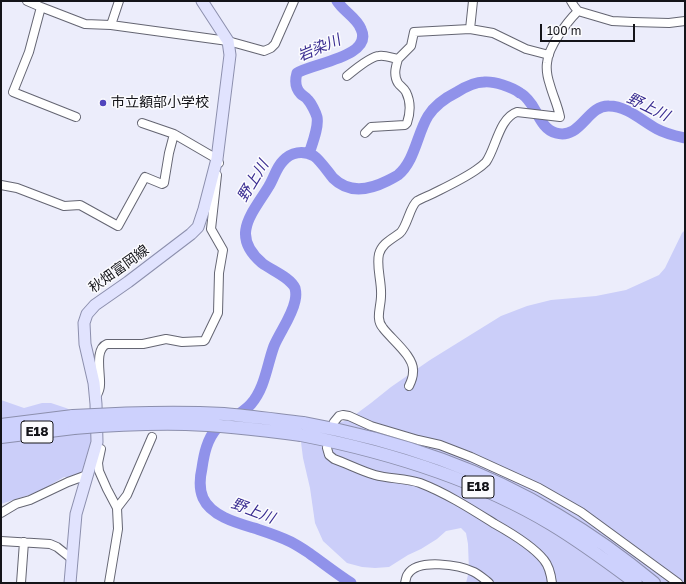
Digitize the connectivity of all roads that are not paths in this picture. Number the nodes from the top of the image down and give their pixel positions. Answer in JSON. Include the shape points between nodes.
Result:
{"nodes":[{"id":1,"x":27,"y":1,"type":"edge"},
{"id":2,"x":119,"y":1,"type":"edge"},
{"id":3,"x":202,"y":1,"type":"edge"},
{"id":4,"x":294,"y":1,"type":"edge"},
{"id":5,"x":473,"y":1,"type":"edge"},
{"id":6,"x":571,"y":1,"type":"edge"},
{"id":7,"x":41,"y":7,"type":"junction"},
{"id":8,"x":578,"y":11,"type":"junction"},
{"id":9,"x":685,"y":21,"type":"edge"},
{"id":10,"x":111,"y":25,"type":"junction"},
{"id":11,"x":470,"y":29,"type":"junction"},
{"id":12,"x":228,"y":42,"type":"junction"},
{"id":13,"x":549,"y":55,"type":"junction"},
{"id":14,"x":398,"y":58,"type":"junction"},
{"id":15,"x":347,"y":76,"type":"dead end"},
{"id":16,"x":76,"y":117,"type":"dead end"},
{"id":17,"x":142,"y":123,"type":"dead end"},
{"id":18,"x":365,"y":133,"type":"dead end"},
{"id":19,"x":174,"y":134,"type":"junction"},
{"id":20,"x":217,"y":159,"type":"junction"},
{"id":21,"x":1,"y":185,"type":"edge"},
{"id":22,"x":409,"y":386,"type":"dead end"},
{"id":23,"x":96,"y":398,"type":"junction"},
{"id":24,"x":73,"y":422,"type":"junction"},
{"id":25,"x":334,"y":422,"type":"dead end"},
{"id":26,"x":1,"y":425,"type":"edge"},
{"id":27,"x":302,"y":429,"type":"junction"},
{"id":28,"x":152,"y":436,"type":"dead end"},
{"id":29,"x":1,"y":437,"type":"edge"},
{"id":30,"x":96,"y":448,"type":"junction"},
{"id":31,"x":327,"y":448,"type":"dead end"},
{"id":32,"x":87,"y":476,"type":"junction"},
{"id":33,"x":118,"y":508,"type":"junction"},
{"id":34,"x":1,"y":513,"type":"edge"},
{"id":35,"x":1,"y":541,"type":"edge"},
{"id":36,"x":24,"y":542,"type":"junction"},
{"id":37,"x":72,"y":559,"type":"junction"},
{"id":38,"x":21,"y":583,"type":"edge"},
{"id":39,"x":70,"y":583,"type":"edge"},
{"id":40,"x":109,"y":583,"type":"edge"},
{"id":41,"x":406,"y":583,"type":"edge"},
{"id":42,"x":489,"y":583,"type":"edge"},
{"id":43,"x":552,"y":583,"type":"edge"},
{"id":44,"x":636,"y":583,"type":"edge"},
{"id":45,"x":654,"y":583,"type":"edge"},
{"id":46,"x":678,"y":583,"type":"edge"}],
"edges":[{"from":1,"to":7,"type":"street"},
{"from":2,"to":10,"type":"street"},
{"from":3,"to":12,"type":"main road","name":"秋畑富岡線"},
{"from":4,"to":12,"type":"street","via":[[279,39],[271,48],[264,51]]},
{"from":5,"to":11,"type":"street"},
{"from":6,"to":8,"type":"street"},
{"from":7,"to":10,"type":"street","via":[[85,24]]},
{"from":7,"to":16,"type":"street","via":[[29,52],[13,92]]},
{"from":8,"to":9,"type":"street","via":[[612,21]]},
{"from":8,"to":13,"type":"street","via":[[560,33]]},
{"from":10,"to":12,"type":"street"},
{"from":11,"to":13,"type":"street","via":[[493,33],[526,49]]},
{"from":11,"to":14,"type":"street","via":[[414,32],[411,46]]},
{"from":12,"to":20,"type":"main road","name":"秋畑富岡線","via":[[230,56]]},
{"from":13,"to":22,"type":"street","via":[[549,84],[560,117],[517,112],[512,114],[505,122],[485,163],[476,171],[415,203],[402,232],[383,246],[379,253],[379,322],[411,361],[413,373]]},
{"from":14,"to":15,"type":"street","via":[[375,56]]},
{"from":14,"to":18,"type":"street","via":[[396,78],[406,92],[410,104],[407,123],[371,127]]},
{"from":17,"to":19,"type":"street"},
{"from":19,"to":20,"type":"street"},
{"from":19,"to":21,"type":"street","via":[[164,183],[145,177],[118,226],[80,205],[64,206],[17,188]]},
{"from":20,"to":23,"type":"main road","name":"秋畑富岡線","via":[[198,227],[95,305],[88,314],[84,323],[85,344]]},
{"from":20,"to":23,"type":"street","via":[[219,163],[211,229],[223,250],[216,320],[204,341],[182,342],[166,339],[143,344],[107,344],[100,350],[100,390]]},
{"from":23,"to":30,"type":"main road","name":"秋畑富岡線"},
{"from":24,"to":26,"type":"highway","number":"E18","via":[[33,421]]},
{"from":24,"to":27,"type":"highway","number":"E18","bridge":true,"via":[[146,413],[185,413],[239,416]]},
{"from":24,"to":29,"type":"highway","number":"E18"},
{"from":25,"to":46,"type":"street","via":[[338,416],[349,416],[371,426],[440,445],[539,488],[581,512]]},
{"from":27,"to":44,"type":"highway","number":"E18","via":[[425,466],[489,492],[550,524]]},
{"from":27,"to":45,"type":"highway","number":"E18","via":[[332,428],[397,445],[496,482],[586,532]]},
{"from":28,"to":33,"type":"street","via":[[127,495]]},
{"from":30,"to":32,"type":"main road","name":"秋畑富岡線"},
{"from":30,"to":33,"type":"street","via":[[100,450],[99,470]]},
{"from":31,"to":43,"type":"street","via":[[329,456],[334,459],[375,475],[418,482],[468,507],[512,534],[546,561]]},
{"from":32,"to":34,"type":"street","via":[[16,504]]},
{"from":32,"to":37,"type":"main road","name":"秋畑富岡線","via":[[76,514]]},
{"from":33,"to":40,"type":"street","via":[[118,529]]},
{"from":35,"to":36,"type":"street"},
{"from":36,"to":37,"type":"street","via":[[50,544]]},
{"from":36,"to":38,"type":"street"},
{"from":37,"to":39,"type":"main road","name":"秋畑富岡線"},
{"from":41,"to":42,"type":"street","via":[[407,575],[411,571],[431,564],[465,569],[478,574]]}]}
